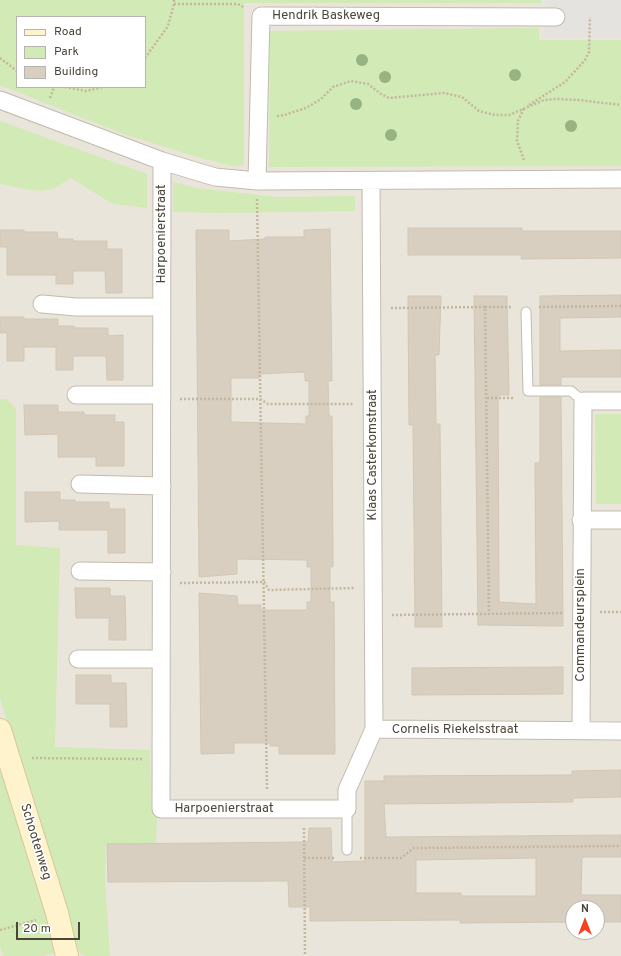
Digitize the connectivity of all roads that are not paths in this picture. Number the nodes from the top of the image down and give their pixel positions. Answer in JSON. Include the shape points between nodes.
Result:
{"nodes":[{"id":1,"x":556,"y":17,"type":"dead end"},
{"id":2,"x":0,"y":100,"type":"edge"},
{"id":3,"x":162,"y":161,"type":"junction"},
{"id":4,"x":621,"y":179,"type":"edge"},
{"id":5,"x":257,"y":180,"type":"junction"},
{"id":6,"x":371,"y":181,"type":"junction"},
{"id":7,"x":42,"y":304,"type":"dead end"},
{"id":8,"x":162,"y":307,"type":"junction"},
{"id":9,"x":526,"y":312,"type":"road end"},
{"id":10,"x":76,"y":395,"type":"dead end"},
{"id":11,"x":162,"y":395,"type":"junction"},
{"id":12,"x":583,"y":401,"type":"junction"},
{"id":13,"x":621,"y":401,"type":"edge"},
{"id":14,"x":80,"y":484,"type":"dead end"},
{"id":15,"x":162,"y":486,"type":"junction"},
{"id":16,"x":581,"y":520,"type":"junction"},
{"id":17,"x":621,"y":520,"type":"edge"},
{"id":18,"x":80,"y":571,"type":"dead end"},
{"id":19,"x":162,"y":572,"type":"junction"},
{"id":20,"x":78,"y":659,"type":"dead end"},
{"id":21,"x":161,"y":659,"type":"junction"},
{"id":22,"x":374,"y":729,"type":"junction"},
{"id":23,"x":0,"y":730,"type":"edge"},
{"id":24,"x":581,"y":730,"type":"junction"},
{"id":25,"x":621,"y":730,"type":"edge"},
{"id":26,"x":347,"y":809,"type":"junction"},
{"id":27,"x":347,"y":850,"type":"road end"},
{"id":28,"x":67,"y":956,"type":"edge"}],
"edges":[{"from":1,"to":5,"type":"street","name":"Hendrik Baskeweg","via":[[261,16]]},
{"from":2,"to":3,"type":"street"},
{"from":3,"to":5,"type":"street","via":[[215,177]]},
{"from":3,"to":8,"type":"street","name":"Harpoenierstraat"},
{"from":4,"to":6,"type":"street"},
{"from":5,"to":6,"type":"street"},
{"from":6,"to":22,"type":"street","name":"Klaas Casterkomstraat"},
{"from":7,"to":8,"type":"street","via":[[76,307]]},
{"from":8,"to":11,"type":"street","name":"Harpoenierstraat"},
{"from":9,"to":12,"type":"lane","via":[[528,391],[572,391]]},
{"from":10,"to":11,"type":"street"},
{"from":11,"to":15,"type":"street","name":"Harpoenierstraat"},
{"from":12,"to":13,"type":"street"},
{"from":12,"to":16,"type":"street","name":"Commandeursplein"},
{"from":14,"to":15,"type":"street"},
{"from":15,"to":19,"type":"street","name":"Harpoenierstraat"},
{"from":16,"to":17,"type":"street"},
{"from":16,"to":24,"type":"street","name":"Commandeursplein"},
{"from":18,"to":19,"type":"street"},
{"from":19,"to":21,"type":"street","name":"Harpoenierstraat"},
{"from":20,"to":21,"type":"street"},
{"from":21,"to":26,"type":"street","name":"Harpoenierstraat","via":[[161,809]]},
{"from":22,"to":24,"type":"street","name":"Cornelis Riekelsstraat"},
{"from":22,"to":26,"type":"street","name":"Cornelis Riekelsstraat","via":[[347,790]]},
{"from":23,"to":28,"type":"street","name":"Schootenweg","via":[[57,914]]},
{"from":24,"to":25,"type":"street","name":"Cornelis Riekelsstraat"},
{"from":26,"to":27,"type":"lane"}]}
